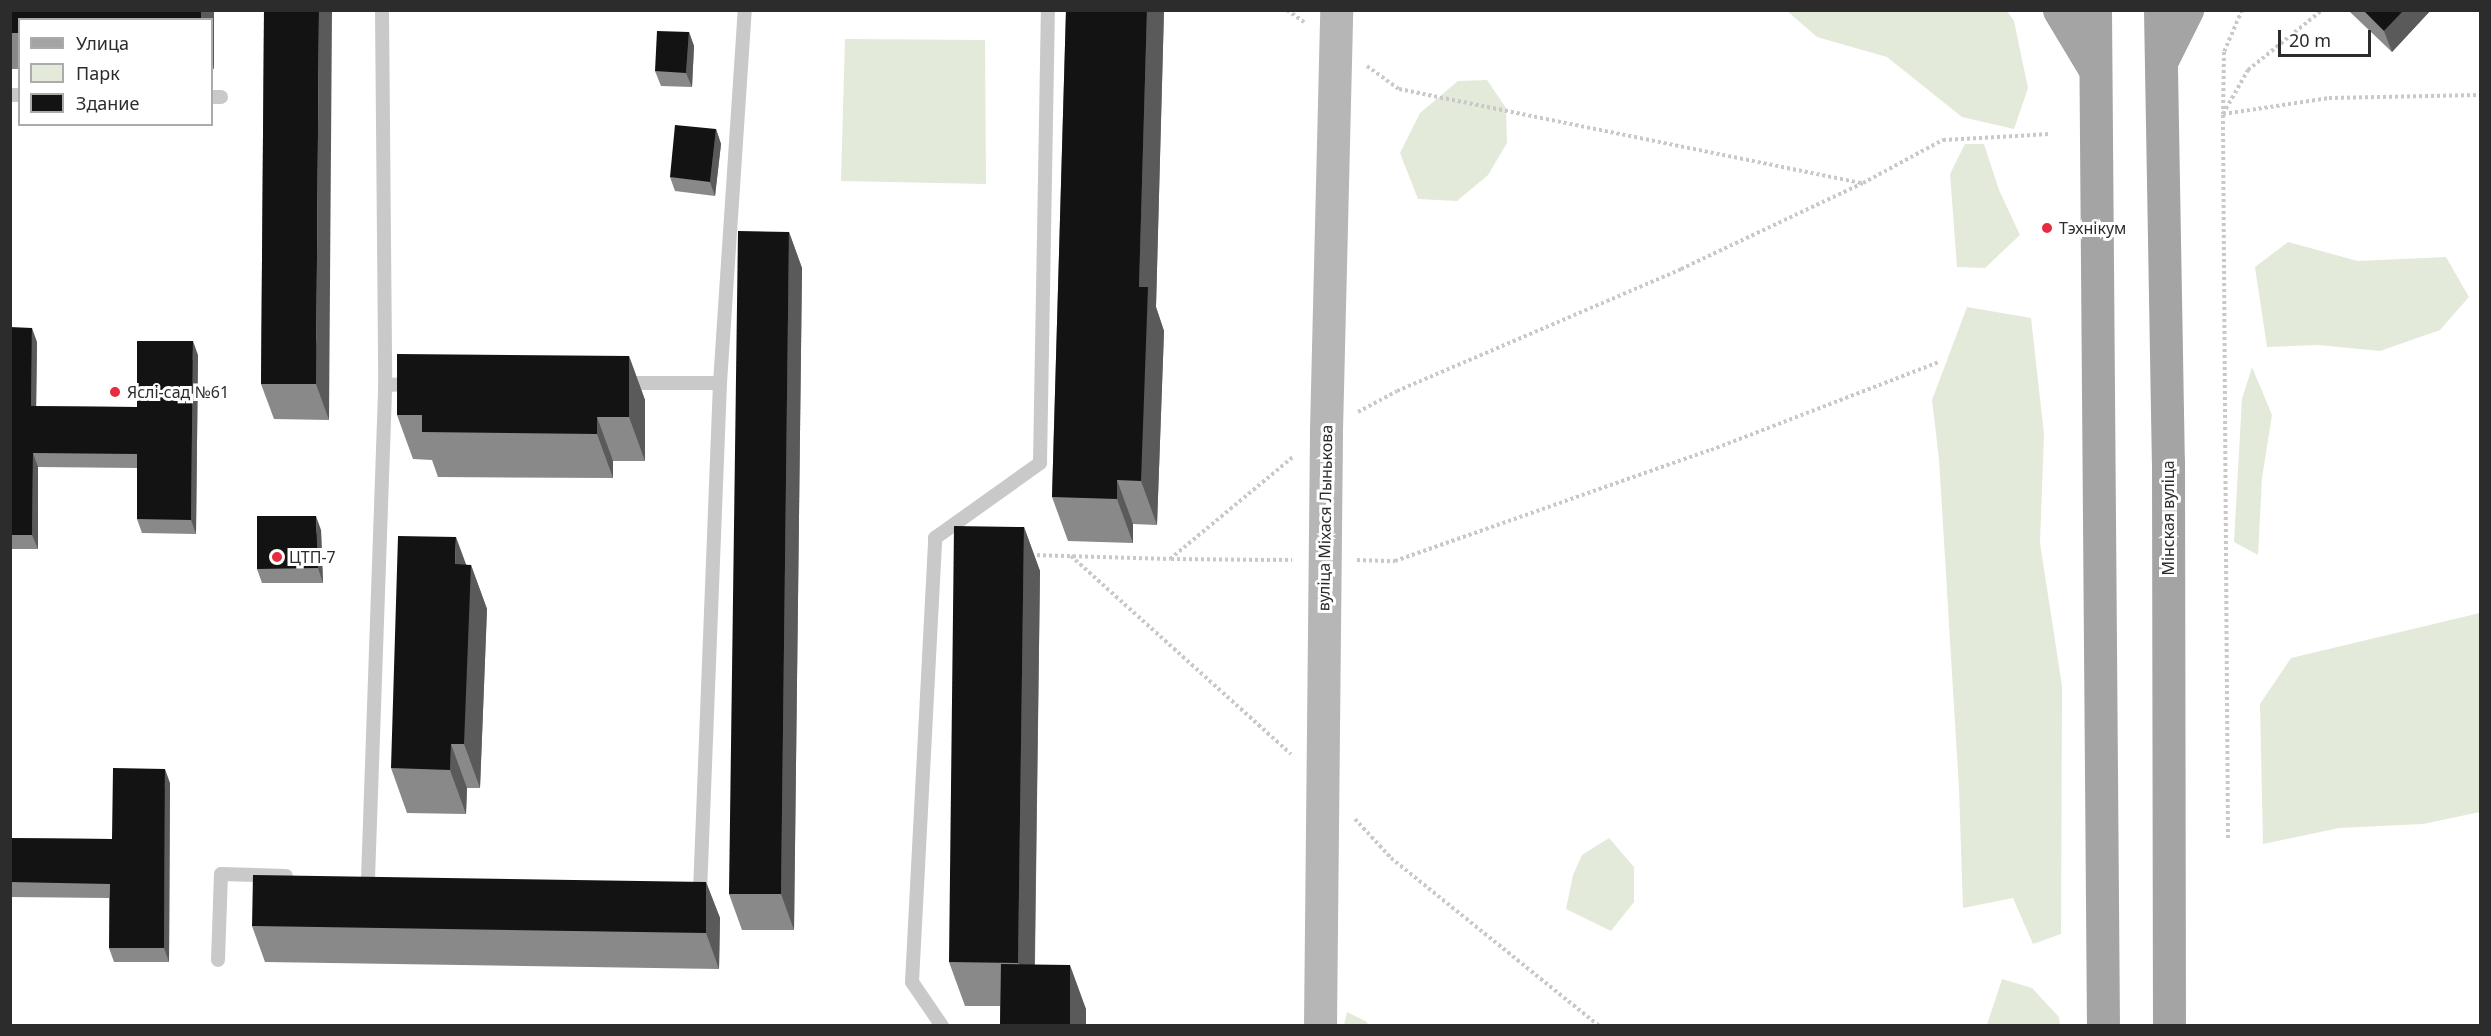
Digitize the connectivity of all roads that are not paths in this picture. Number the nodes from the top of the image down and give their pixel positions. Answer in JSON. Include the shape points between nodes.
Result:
{"nodes":[{"id":1,"x":382,"y":10,"type":"edge"},
{"id":2,"x":745,"y":10,"type":"edge"},
{"id":3,"x":1048,"y":10,"type":"edge"},
{"id":4,"x":1336,"y":10,"type":"edge"},
{"id":5,"x":2059,"y":10,"type":"edge"},
{"id":6,"x":2095,"y":10,"type":"edge"},
{"id":7,"x":2160,"y":10,"type":"edge"},
{"id":8,"x":2187,"y":10,"type":"edge"},
{"id":9,"x":2160,"y":62,"type":"junction"},
{"id":10,"x":2095,"y":70,"type":"junction"},
{"id":11,"x":613,"y":383,"type":"edge"},
{"id":12,"x":720,"y":383,"type":"junction"},
{"id":13,"x":433,"y":384,"type":"edge"},
{"id":14,"x":385,"y":385,"type":"junction"},
{"id":15,"x":300,"y":876,"type":"edge"},
{"id":16,"x":369,"y":879,"type":"edge"},
{"id":17,"x":676,"y":891,"type":"edge"},
{"id":18,"x":218,"y":960,"type":"dead end"},
{"id":19,"x":942,"y":1026,"type":"edge"},
{"id":20,"x":1320,"y":1026,"type":"edge"},
{"id":21,"x":2103,"y":1026,"type":"edge"},
{"id":22,"x":2169,"y":1026,"type":"edge"}],
"edges":[{"from":1,"to":14,"type":"lane"},
{"from":2,"to":12,"type":"lane"},
{"from":3,"to":19,"type":"lane","via":[[1040,463],[935,538],[912,982]]},
{"from":4,"to":20,"type":"street","name":"вуліца Міхася Лынькова","via":[[1326,430]]},
{"from":5,"to":10,"type":"main road"},
{"from":6,"to":10,"type":"main road"},
{"from":7,"to":9,"type":"main road","name":"Мінская вуліца"},
{"from":8,"to":9,"type":"main road"},
{"from":9,"to":22,"type":"main road","name":"Мінская вуліца","via":[[2168,461]]},
{"from":10,"to":21,"type":"main road"},
{"from":11,"to":12,"type":"lane"},
{"from":12,"to":17,"type":"lane","via":[[700,892]]},
{"from":13,"to":14,"type":"lane"},
{"from":14,"to":16,"type":"lane"},
{"from":15,"to":18,"type":"lane","via":[[221,874]]}]}
